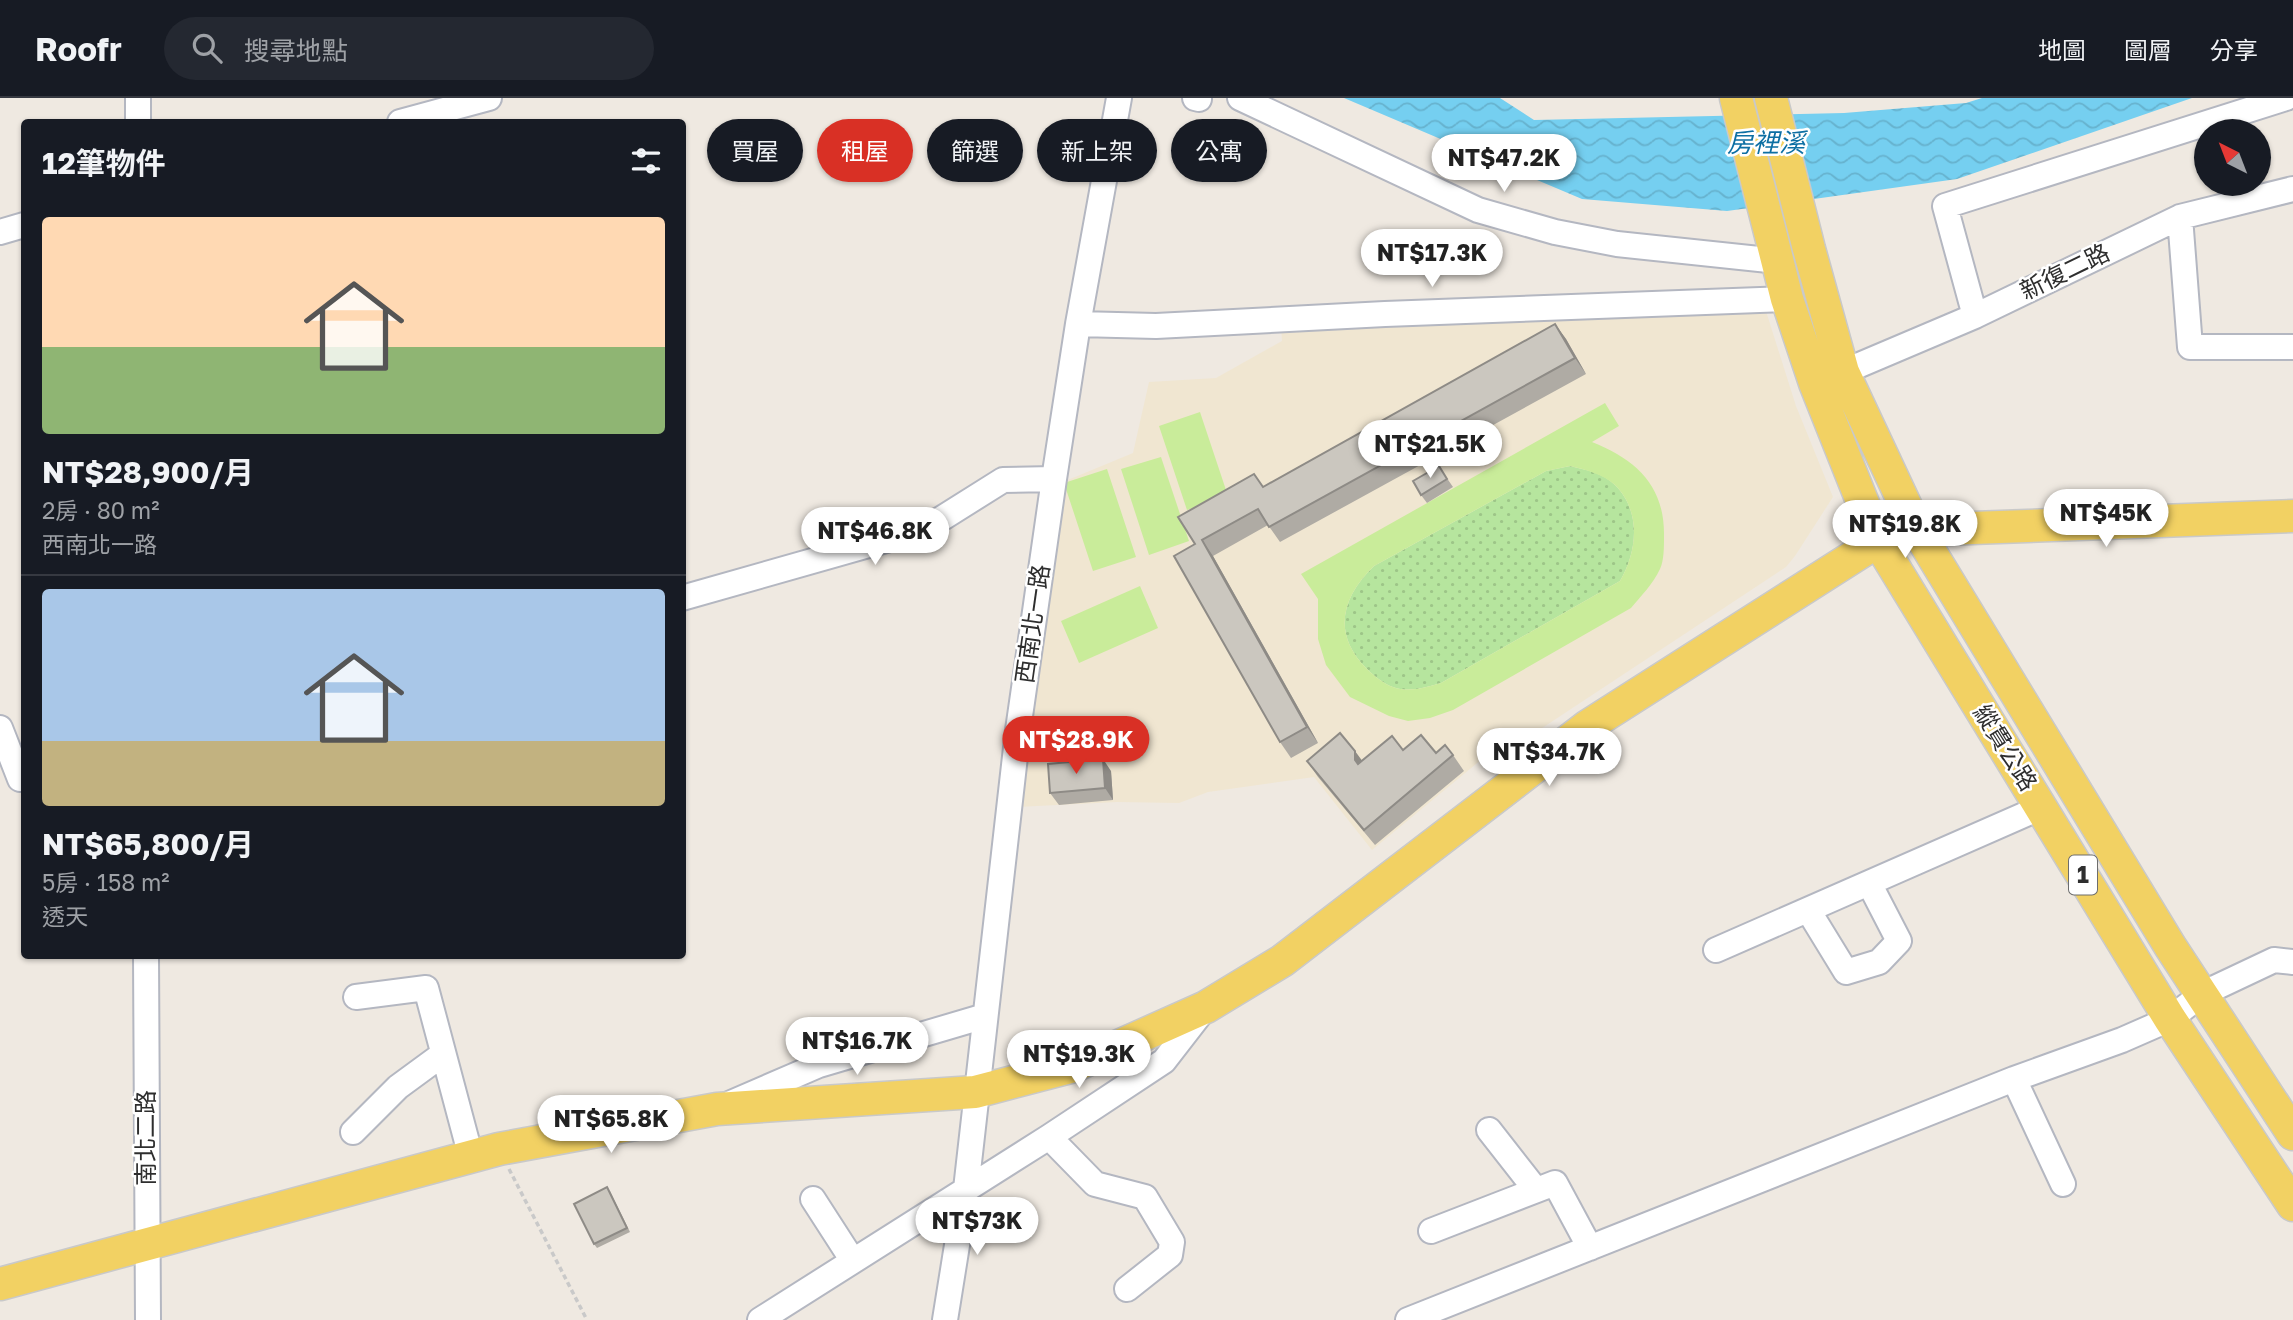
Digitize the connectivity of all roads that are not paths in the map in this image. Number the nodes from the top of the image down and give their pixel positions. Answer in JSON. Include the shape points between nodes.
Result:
{"nodes":[{"id":1,"x":138,"y":98,"type":"edge"},
{"id":2,"x":489,"y":98,"type":"edge"},
{"id":3,"x":1119,"y":98,"type":"edge"},
{"id":4,"x":1240,"y":98,"type":"edge"},
{"id":5,"x":1736,"y":98,"type":"edge"},
{"id":6,"x":1771,"y":98,"type":"edge"},
{"id":7,"x":2286,"y":98,"type":"edge"},
{"id":8,"x":138,"y":119,"type":"edge"},
{"id":9,"x":411,"y":119,"type":"edge"},
{"id":10,"x":2293,"y":189,"type":"edge"},
{"id":11,"x":2180,"y":217,"type":"junction"},
{"id":12,"x":21,"y":226,"type":"edge"},
{"id":13,"x":0,"y":232,"type":"edge"},
{"id":14,"x":1778,"y":261,"type":"junction"},
{"id":15,"x":1787,"y":299,"type":"junction"},
{"id":16,"x":1975,"y":316,"type":"junction"},
{"id":17,"x":1078,"y":324,"type":"junction"},
{"id":18,"x":2293,"y":347,"type":"edge"},
{"id":19,"x":1843,"y":372,"type":"junction"},
{"id":20,"x":1054,"y":479,"type":"junction"},
{"id":21,"x":2293,"y":516,"type":"edge"},
{"id":22,"x":1917,"y":530,"type":"junction"},
{"id":23,"x":1878,"y":541,"type":"junction"},
{"id":24,"x":686,"y":597,"type":"edge"},
{"id":25,"x":0,"y":727,"type":"edge"},
{"id":26,"x":15,"y":780,"type":"edge"},
{"id":27,"x":2042,"y":807,"type":"junction"},
{"id":28,"x":1869,"y":883,"type":"junction"},
{"id":29,"x":1808,"y":909,"type":"junction"},
{"id":30,"x":1716,"y":950,"type":"dead end"},
{"id":31,"x":146,"y":959,"type":"edge"},
{"id":32,"x":2293,"y":962,"type":"edge"},
{"id":33,"x":2202,"y":994,"type":"junction"},
{"id":34,"x":356,"y":997,"type":"dead end"},
{"id":35,"x":1206,"y":1007,"type":"junction"},
{"id":36,"x":985,"y":1016,"type":"junction"},
{"id":37,"x":2170,"y":1020,"type":"junction"},
{"id":38,"x":443,"y":1054,"type":"junction"},
{"id":39,"x":2014,"y":1079,"type":"junction"},
{"id":40,"x":975,"y":1092,"type":"junction"},
{"id":41,"x":718,"y":1108,"type":"junction"},
{"id":42,"x":1489,"y":1130,"type":"dead end"},
{"id":43,"x":353,"y":1132,"type":"dead end"},
{"id":44,"x":2293,"y":1134,"type":"edge"},
{"id":45,"x":1049,"y":1137,"type":"junction"},
{"id":46,"x":485,"y":1153,"type":"junction"},
{"id":47,"x":2063,"y":1184,"type":"dead end"},
{"id":48,"x":966,"y":1189,"type":"junction"},
{"id":49,"x":1536,"y":1190,"type":"junction"},
{"id":50,"x":813,"y":1199,"type":"dead end"},
{"id":51,"x":2293,"y":1205,"type":"edge"},
{"id":52,"x":1431,"y":1231,"type":"dead end"},
{"id":53,"x":147,"y":1245,"type":"junction"},
{"id":54,"x":1591,"y":1248,"type":"junction"},
{"id":55,"x":853,"y":1261,"type":"junction"},
{"id":56,"x":0,"y":1284,"type":"edge"},
{"id":57,"x":1127,"y":1289,"type":"dead end"},
{"id":58,"x":148,"y":1320,"type":"edge"},
{"id":59,"x":760,"y":1320,"type":"edge"},
{"id":60,"x":945,"y":1320,"type":"edge"},
{"id":61,"x":1409,"y":1320,"type":"edge"}],
"edges":[{"from":1,"to":8,"type":"street"},
{"from":2,"to":9,"type":"street"},
{"from":3,"to":17,"type":"street","name":"西南北一路"},
{"from":4,"to":14,"type":"street","via":[[1478,210],[1617,244]]},
{"from":5,"to":14,"type":"main road","number":"1"},
{"from":6,"to":19,"type":"main road","name":"縱貫公路","number":"1"},
{"from":7,"to":16,"type":"street","via":[[1945,206]]},
{"from":10,"to":11,"type":"street","name":"新復二路"},
{"from":11,"to":16,"type":"street","name":"新復二路"},
{"from":11,"to":18,"type":"street","via":[[2190,347]]},
{"from":12,"to":13,"type":"street"},
{"from":14,"to":15,"type":"main road","name":"縱貫公路","number":"1"},
{"from":15,"to":17,"type":"street","via":[[1156,326]]},
{"from":15,"to":23,"type":"main road","name":"縱貫公路","number":"1"},
{"from":16,"to":19,"type":"street","name":"新復二路"},
{"from":17,"to":20,"type":"street","name":"西南北一路"},
{"from":19,"to":22,"type":"main road","name":"縱貫公路","number":"1"},
{"from":20,"to":24,"type":"street","via":[[1003,480],[925,529]]},
{"from":20,"to":36,"type":"street","name":"西南北一路","via":[[1018,730]]},
{"from":21,"to":22,"type":"main road"},
{"from":22,"to":23,"type":"main road"},
{"from":22,"to":33,"type":"main road","name":"縱貫公路","number":"1"},
{"from":23,"to":27,"type":"main road","name":"縱貫公路","number":"1"},
{"from":23,"to":35,"type":"main road","via":[[1588,726],[1282,961]]},
{"from":25,"to":26,"type":"street"},
{"from":27,"to":28,"type":"street"},
{"from":27,"to":37,"type":"main road","name":"縱貫公路","number":"1"},
{"from":28,"to":29,"type":"street"},
{"from":28,"to":29,"type":"street","via":[[1899,941],[1879,962],[1846,972]]},
{"from":29,"to":30,"type":"street"},
{"from":31,"to":53,"type":"street","name":"南北二路"},
{"from":32,"to":33,"type":"street","via":[[2274,960]]},
{"from":33,"to":37,"type":"street"},
{"from":33,"to":44,"type":"main road","name":"縱貫公路","number":"1"},
{"from":34,"to":38,"type":"street","via":[[426,988]]},
{"from":35,"to":40,"type":"main road","via":[[1074,1066]]},
{"from":35,"to":45,"type":"street","via":[[1164,1061]]},
{"from":36,"to":40,"type":"street","name":"西南北一路"},
{"from":36,"to":41,"type":"street","via":[[819,1065]]},
{"from":37,"to":39,"type":"street"},
{"from":37,"to":51,"type":"main road","name":"縱貫公路","number":"1"},
{"from":38,"to":43,"type":"street","via":[[398,1087]]},
{"from":38,"to":46,"type":"street"},
{"from":39,"to":47,"type":"street"},
{"from":39,"to":54,"type":"street"},
{"from":40,"to":41,"type":"main road"},
{"from":40,"to":48,"type":"street","name":"西南北一路"},
{"from":41,"to":46,"type":"main road"},
{"from":42,"to":49,"type":"street"},
{"from":45,"to":48,"type":"street"},
{"from":45,"to":57,"type":"street","via":[[1095,1184],[1146,1196],[1172,1242],[1170,1255]]},
{"from":46,"to":53,"type":"main road"},
{"from":48,"to":55,"type":"street"},
{"from":48,"to":60,"type":"street","name":"西南北一路"},
{"from":49,"to":52,"type":"street"},
{"from":49,"to":54,"type":"street","via":[[1555,1183]]},
{"from":50,"to":55,"type":"street"},
{"from":53,"to":56,"type":"main road"},
{"from":53,"to":58,"type":"street","name":"南北二路"},
{"from":54,"to":61,"type":"street"},
{"from":55,"to":59,"type":"street"}]}
